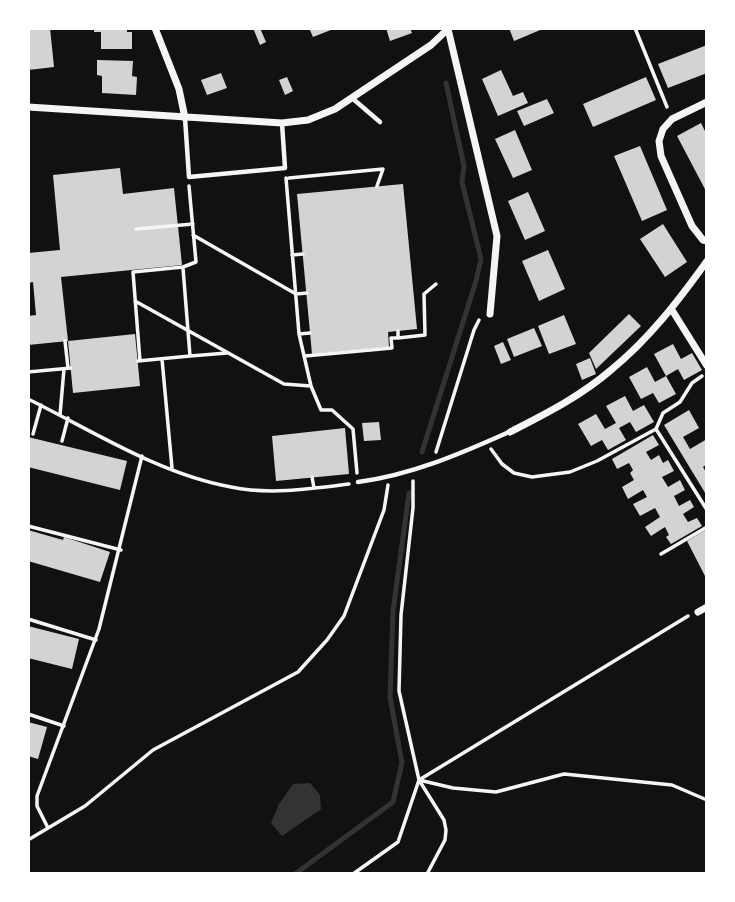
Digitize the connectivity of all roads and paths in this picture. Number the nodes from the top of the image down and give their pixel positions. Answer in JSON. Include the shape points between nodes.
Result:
{"nodes":[{"id":1,"x":155,"y":28,"type":"edge"},
{"id":2,"x":635,"y":28,"type":"edge"},
{"id":3,"x":449,"y":29,"type":"edge"},
{"id":4,"x":352,"y":98,"type":"junction"},
{"id":5,"x":707,"y":102,"type":"edge"},
{"id":6,"x":28,"y":107,"type":"edge"},
{"id":7,"x":185,"y":118,"type":"junction"},
{"id":8,"x":672,"y":119,"type":"junction"},
{"id":9,"x":380,"y":122,"type":"dead end"},
{"id":10,"x":282,"y":123,"type":"junction"},
{"id":11,"x":285,"y":168,"type":"junction"},
{"id":12,"x":189,"y":177,"type":"junction"},
{"id":13,"x":286,"y":178,"type":"junction"},
{"id":14,"x":377,"y":187,"type":"dead end"},
{"id":15,"x":193,"y":224,"type":"junction"},
{"id":16,"x":136,"y":229,"type":"dead end"},
{"id":17,"x":194,"y":234,"type":"junction"},
{"id":18,"x":707,"y":241,"type":"edge"},
{"id":19,"x":303,"y":254,"type":"dead end"},
{"id":20,"x":292,"y":255,"type":"junction"},
{"id":21,"x":707,"y":261,"type":"edge"},
{"id":22,"x":183,"y":267,"type":"junction"},
{"id":23,"x":436,"y":284,"type":"dead end"},
{"id":24,"x":306,"y":293,"type":"dead end"},
{"id":25,"x":296,"y":294,"type":"junction"},
{"id":26,"x":135,"y":301,"type":"junction"},
{"id":27,"x":672,"y":310,"type":"junction"},
{"id":28,"x":490,"y":314,"type":"joint"},
{"id":29,"x":189,"y":331,"type":"junction"},
{"id":30,"x":398,"y":331,"type":"dead end"},
{"id":31,"x":310,"y":333,"type":"dead end"},
{"id":32,"x":299,"y":334,"type":"junction"},
{"id":33,"x":398,"y":338,"type":"junction"},
{"id":34,"x":65,"y":341,"type":"dead end"},
{"id":35,"x":228,"y":352,"type":"junction"},
{"id":36,"x":190,"y":356,"type":"junction"},
{"id":37,"x":305,"y":356,"type":"junction"},
{"id":38,"x":162,"y":359,"type":"junction"},
{"id":39,"x":707,"y":366,"type":"edge"},
{"id":40,"x":67,"y":368,"type":"junction"},
{"id":41,"x":28,"y":372,"type":"edge"},
{"id":42,"x":707,"y":374,"type":"edge"},
{"id":43,"x":311,"y":386,"type":"junction"},
{"id":44,"x":29,"y":399,"type":"edge"},
{"id":45,"x":41,"y":405,"type":"junction"},
{"id":46,"x":28,"y":406,"type":"edge"},
{"id":47,"x":60,"y":415,"type":"junction"},
{"id":48,"x":68,"y":418,"type":"junction"},
{"id":49,"x":656,"y":429,"type":"junction"},
{"id":50,"x":510,"y":432,"type":"joint"},
{"id":51,"x":33,"y":434,"type":"dead end"},
{"id":52,"x":62,"y":441,"type":"dead end"},
{"id":53,"x":486,"y":442,"type":"junction"},
{"id":54,"x":142,"y":456,"type":"junction"},
{"id":55,"x":432,"y":464,"type":"junction"},
{"id":56,"x":173,"y":469,"type":"junction"},
{"id":57,"x":413,"y":471,"type":"junction"},
{"id":58,"x":312,"y":477,"type":"dead end"},
{"id":59,"x":390,"y":478,"type":"junction"},
{"id":60,"x":358,"y":482,"type":"junction"},
{"id":61,"x":314,"y":488,"type":"junction"},
{"id":62,"x":707,"y":510,"type":"edge"},
{"id":63,"x":28,"y":526,"type":"edge"},
{"id":64,"x":707,"y":527,"type":"edge"},
{"id":65,"x":121,"y":550,"type":"junction"},
{"id":66,"x":662,"y":554,"type":"dead end"},
{"id":67,"x":707,"y":607,"type":"edge"},
{"id":68,"x":698,"y":612,"type":"joint"},
{"id":69,"x":28,"y":619,"type":"edge"},
{"id":70,"x":96,"y":640,"type":"junction"},
{"id":71,"x":28,"y":714,"type":"edge"},
{"id":72,"x":64,"y":726,"type":"junction"},
{"id":73,"x":419,"y":780,"type":"junction"},
{"id":74,"x":707,"y":800,"type":"edge"},
{"id":75,"x":37,"y":806,"type":"junction"},
{"id":76,"x":29,"y":807,"type":"edge"},
{"id":77,"x":48,"y":828,"type":"junction"},
{"id":78,"x":28,"y":840,"type":"edge"},
{"id":79,"x":353,"y":874,"type":"edge"},
{"id":80,"x":427,"y":874,"type":"edge"}],
"edges":[{"from":1,"to":7,"type":"street"},
{"from":2,"to":8,"type":"path"},
{"from":3,"to":4,"type":"street"},
{"from":3,"to":28,"type":"street","via":[[497,236]]},
{"from":4,"to":9,"type":"lane"},
{"from":4,"to":10,"type":"street","via":[[309,120]]},
{"from":5,"to":8,"type":"street"},
{"from":6,"to":7,"type":"street"},
{"from":7,"to":10,"type":"street"},
{"from":7,"to":12,"type":"lane"},
{"from":8,"to":18,"type":"street","via":[[659,141],[662,156],[692,226]]},
{"from":10,"to":11,"type":"lane"},
{"from":11,"to":12,"type":"lane"},
{"from":11,"to":13,"type":"path"},
{"from":12,"to":15,"type":"path"},
{"from":13,"to":14,"type":"path","via":[[383,169]]},
{"from":13,"to":20,"type":"path"},
{"from":15,"to":16,"type":"path"},
{"from":15,"to":17,"type":"path"},
{"from":17,"to":22,"type":"path","via":[[196,262]]},
{"from":17,"to":25,"type":"path"},
{"from":19,"to":20,"type":"path"},
{"from":20,"to":25,"type":"path"},
{"from":21,"to":27,"type":"street"},
{"from":22,"to":26,"type":"path","via":[[133,271]]},
{"from":22,"to":29,"type":"path"},
{"from":23,"to":33,"type":"path","via":[[424,294],[425,335]]},
{"from":24,"to":25,"type":"path"},
{"from":25,"to":32,"type":"path"},
{"from":26,"to":29,"type":"path"},
{"from":26,"to":38,"type":"path","via":[[139,361]]},
{"from":27,"to":39,"type":"street"},
{"from":27,"to":50,"type":"street","via":[[611,370],[559,407]]},
{"from":28,"to":55,"type":"path","via":[[476,322]]},
{"from":29,"to":35,"type":"path"},
{"from":29,"to":36,"type":"path"},
{"from":30,"to":33,"type":"path"},
{"from":31,"to":32,"type":"path"},
{"from":32,"to":37,"type":"path"},
{"from":33,"to":37,"type":"path","via":[[391,338],[391,348]]},
{"from":34,"to":40,"type":"path"},
{"from":35,"to":36,"type":"path"},
{"from":35,"to":43,"type":"path","via":[[284,384]]},
{"from":36,"to":38,"type":"path"},
{"from":37,"to":43,"type":"path"},
{"from":38,"to":56,"type":"path"},
{"from":40,"to":41,"type":"path"},
{"from":40,"to":47,"type":"path"},
{"from":42,"to":49,"type":"path","via":[[663,413]]},
{"from":43,"to":60,"type":"path","via":[[321,410],[332,410],[353,429]]},
{"from":44,"to":45,"type":"path"},
{"from":44,"to":46,"type":"path"},
{"from":45,"to":47,"type":"path"},
{"from":45,"to":51,"type":"path"},
{"from":47,"to":48,"type":"path"},
{"from":48,"to":52,"type":"path"},
{"from":48,"to":54,"type":"path"},
{"from":49,"to":53,"type":"path","via":[[597,461],[556,475],[532,477],[502,464]]},
{"from":49,"to":62,"type":"path"},
{"from":50,"to":53,"type":"lane"},
{"from":53,"to":55,"type":"lane"},
{"from":54,"to":56,"type":"path"},
{"from":54,"to":65,"type":"path"},
{"from":55,"to":57,"type":"lane"},
{"from":56,"to":61,"type":"path","via":[[233,488]]},
{"from":57,"to":59,"type":"lane"},
{"from":57,"to":73,"type":"path","via":[[399,691]]},
{"from":58,"to":61,"type":"path"},
{"from":59,"to":60,"type":"lane"},
{"from":59,"to":77,"type":"path","via":[[384,510],[344,616],[298,672],[153,750],[85,806]]},
{"from":60,"to":61,"type":"path"},
{"from":63,"to":65,"type":"path"},
{"from":64,"to":66,"type":"path"},
{"from":65,"to":70,"type":"path"},
{"from":67,"to":68,"type":"street"},
{"from":68,"to":73,"type":"path"},
{"from":69,"to":70,"type":"path"},
{"from":70,"to":72,"type":"path"},
{"from":71,"to":72,"type":"path"},
{"from":72,"to":75,"type":"path"},
{"from":73,"to":74,"type":"path","via":[[496,792],[565,774],[672,785]]},
{"from":73,"to":79,"type":"path","via":[[398,842]]},
{"from":73,"to":80,"type":"path","via":[[446,830]]},
{"from":75,"to":76,"type":"path"},
{"from":75,"to":77,"type":"path"},
{"from":77,"to":78,"type":"path"}]}
